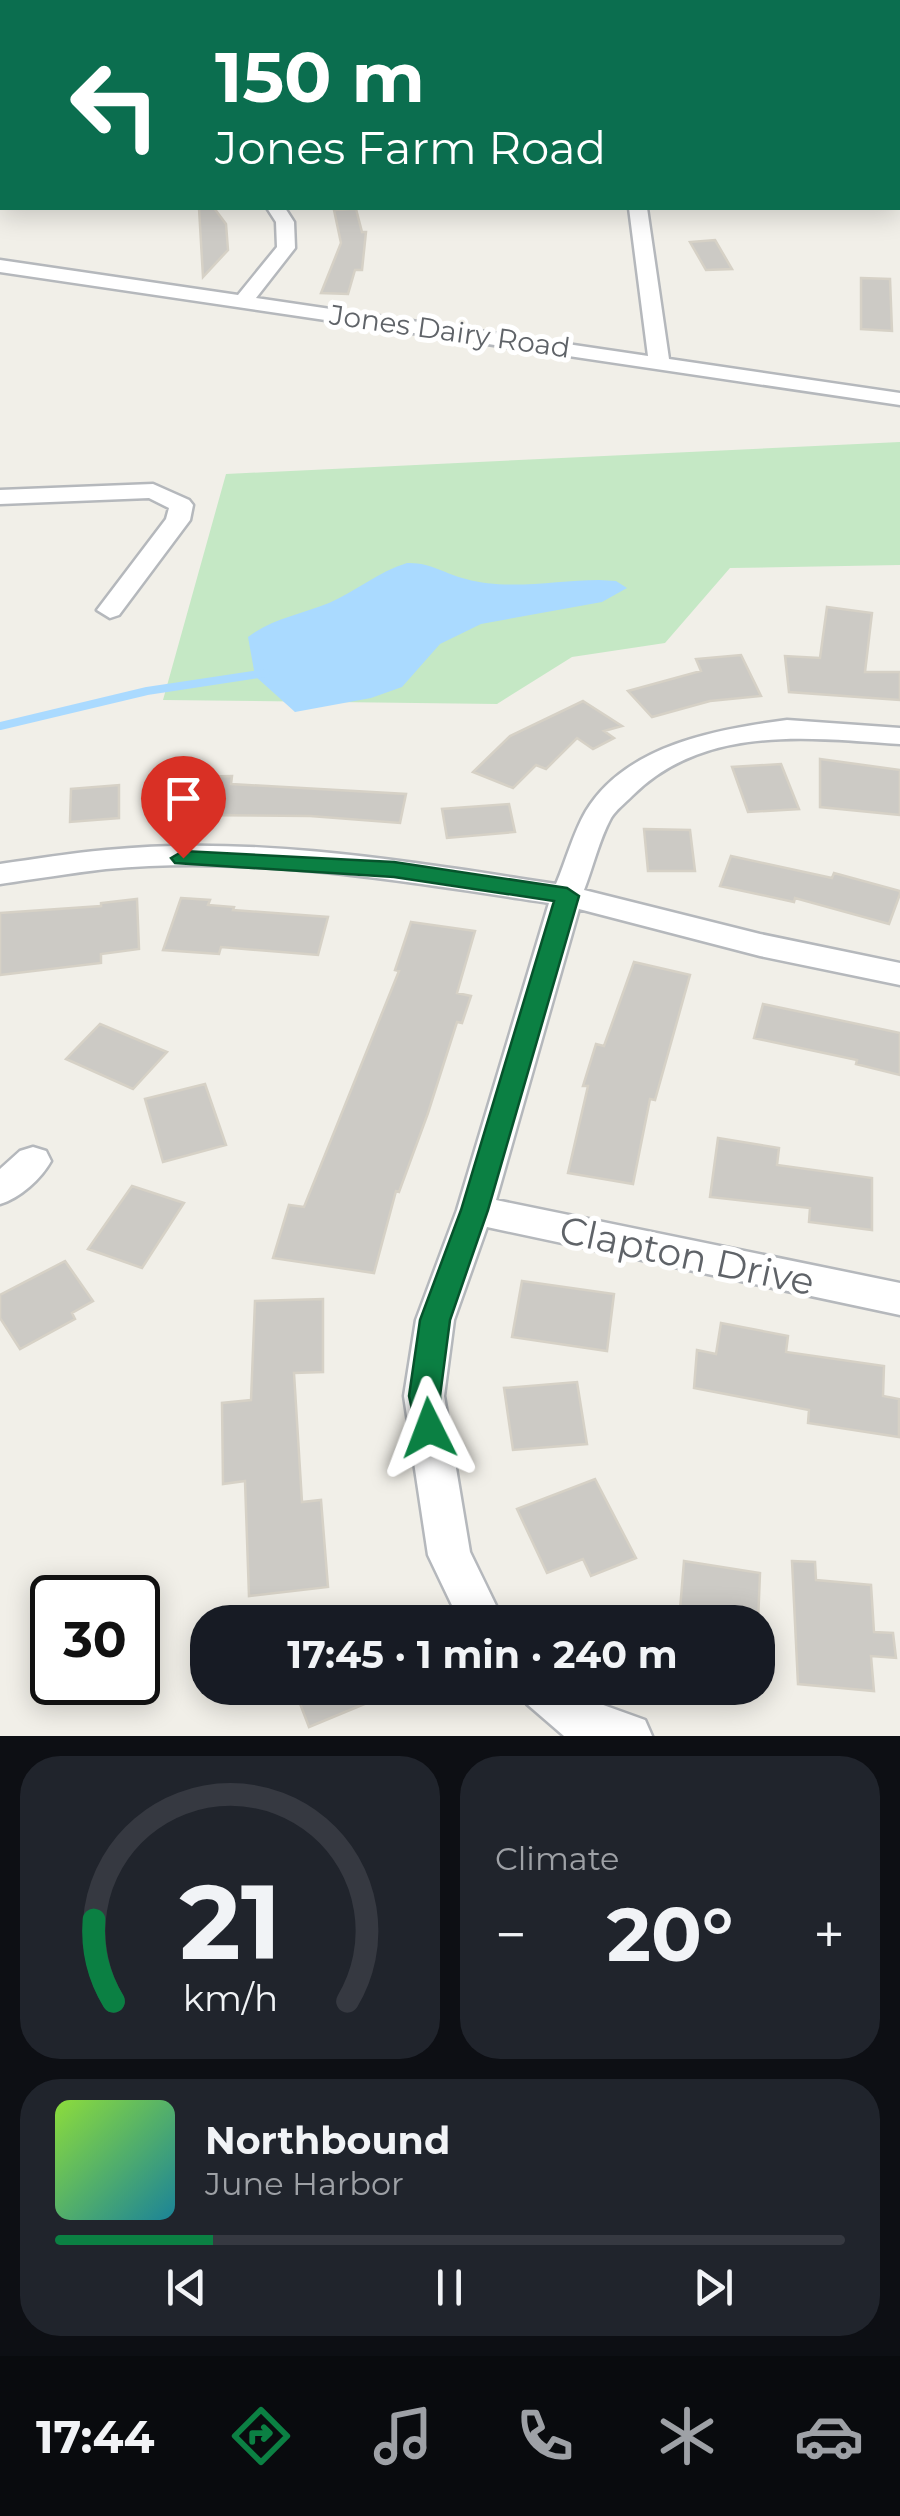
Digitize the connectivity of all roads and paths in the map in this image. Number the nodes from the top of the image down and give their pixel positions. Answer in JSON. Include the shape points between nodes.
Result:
{"nodes":[{"id":1,"x":277,"y":210,"type":"edge"},
{"id":2,"x":638,"y":210,"type":"edge"},
{"id":3,"x":0,"y":266,"type":"edge"},
{"id":4,"x":244,"y":300,"type":"junction"},
{"id":5,"x":659,"y":363,"type":"junction"},
{"id":6,"x":900,"y":399,"type":"edge"},
{"id":7,"x":0,"y":496,"type":"edge"},
{"id":8,"x":110,"y":610,"type":"dead end"},
{"id":9,"x":900,"y":736,"type":"edge"},
{"id":10,"x":0,"y":874,"type":"edge"},
{"id":11,"x":567,"y":896,"type":"junction"},
{"id":12,"x":900,"y":974,"type":"edge"},
{"id":13,"x":33,"y":1161,"type":"dead end"},
{"id":14,"x":0,"y":1190,"type":"edge"},
{"id":15,"x":474,"y":1210,"type":"junction"},
{"id":16,"x":900,"y":1299,"type":"edge"},
{"id":17,"x":474,"y":1605,"type":"edge"},
{"id":18,"x":563,"y":1705,"type":"edge"},
{"id":19,"x":629,"y":1736,"type":"edge"}],
"edges":[{"from":1,"to":4,"type":"street","via":[[286,248]]},
{"from":2,"to":5,"type":"street"},
{"from":3,"to":4,"type":"street","name":"Jones Dairy Road"},
{"from":4,"to":5,"type":"street","name":"Jones Dairy Road"},
{"from":5,"to":6,"type":"street","name":"Jones Dairy Road"},
{"from":7,"to":8,"type":"street","via":[[153,491],[181,504],[178,520]]},
{"from":9,"to":11,"type":"street","via":[[787,728],[676,752],[639,773],[599,813]]},
{"from":10,"to":11,"type":"street","via":[[109,859],[220,858],[394,870]]},
{"from":11,"to":12,"type":"street"},
{"from":11,"to":15,"type":"street"},
{"from":13,"to":14,"type":"street"},
{"from":15,"to":16,"type":"street","name":"Clapton Drive"},
{"from":15,"to":17,"type":"street","via":[[435,1320],[424,1396],[449,1555]]},
{"from":18,"to":19,"type":"street","via":[[582,1721]]}]}
